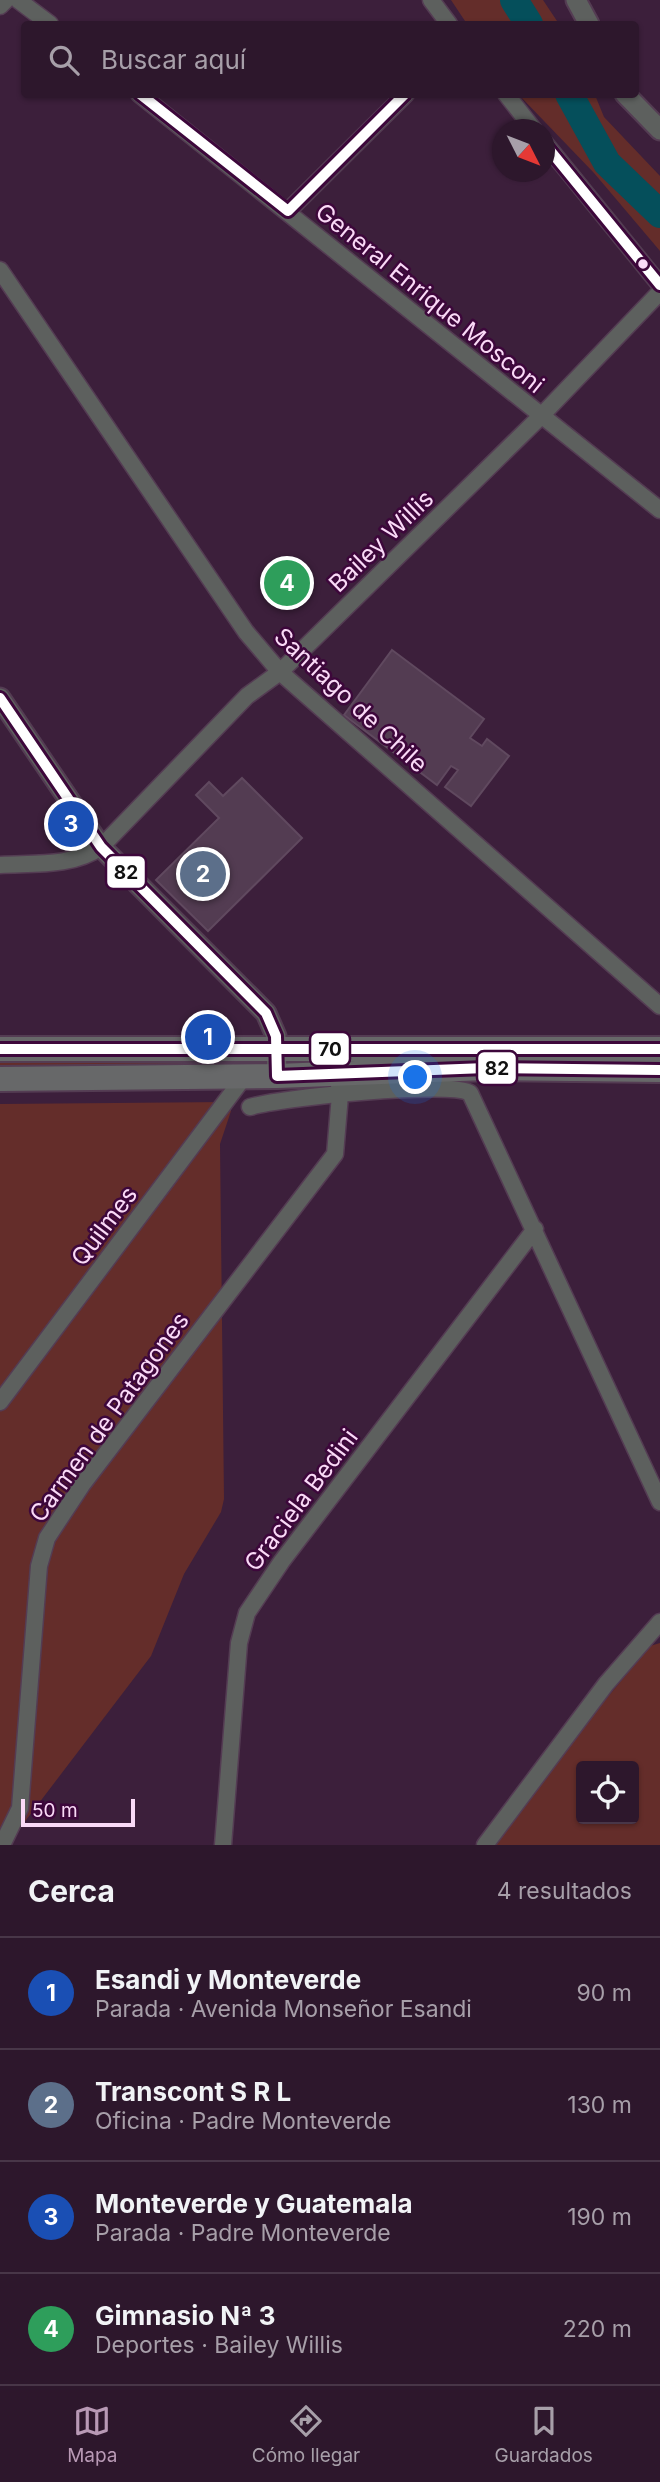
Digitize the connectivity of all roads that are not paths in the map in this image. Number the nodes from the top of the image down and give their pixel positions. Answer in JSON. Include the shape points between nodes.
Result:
{"nodes":[{"id":1,"x":6,"y":0,"type":"edge"},
{"id":2,"x":18,"y":0,"type":"edge"},
{"id":3,"x":431,"y":0,"type":"edge"},
{"id":4,"x":576,"y":0,"type":"edge"},
{"id":5,"x":0,"y":6,"type":"edge"},
{"id":6,"x":46,"y":21,"type":"edge"},
{"id":7,"x":447,"y":21,"type":"edge"},
{"id":8,"x":587,"y":21,"type":"edge"},
{"id":9,"x":144,"y":98,"type":"edge"},
{"id":10,"x":402,"y":98,"type":"edge"},
{"id":11,"x":509,"y":98,"type":"edge"},
{"id":12,"x":629,"y":98,"type":"edge"},
{"id":13,"x":525,"y":119,"type":"edge"},
{"id":14,"x":660,"y":130,"type":"edge"},
{"id":15,"x":555,"y":156,"type":"edge"},
{"id":16,"x":288,"y":211,"type":"junction"},
{"id":17,"x":0,"y":270,"type":"edge"},
{"id":18,"x":660,"y":285,"type":"edge"},
{"id":19,"x":660,"y":292,"type":"edge"},
{"id":20,"x":540,"y":417,"type":"junction"},
{"id":21,"x":660,"y":510,"type":"edge"},
{"id":22,"x":280,"y":671,"type":"junction"},
{"id":23,"x":0,"y":698,"type":"edge"},
{"id":24,"x":101,"y":847,"type":"junction"},
{"id":25,"x":0,"y":865,"type":"edge"},
{"id":26,"x":660,"y":1006,"type":"edge"},
{"id":27,"x":276,"y":1048,"type":"junction"},
{"id":28,"x":335,"y":1048,"type":"junction"},
{"id":29,"x":0,"y":1049,"type":"edge"},
{"id":30,"x":660,"y":1049,"type":"edge"},
{"id":31,"x":660,"y":1070,"type":"edge"},
{"id":32,"x":277,"y":1076,"type":"junction"},
{"id":33,"x":244,"y":1077,"type":"junction"},
{"id":34,"x":0,"y":1079,"type":"edge"},
{"id":35,"x":339,"y":1084,"type":"junction"},
{"id":36,"x":250,"y":1107,"type":"dead end"},
{"id":37,"x":535,"y":1229,"type":"junction"},
{"id":38,"x":0,"y":1402,"type":"edge"},
{"id":39,"x":660,"y":1502,"type":"edge"},
{"id":40,"x":660,"y":1622,"type":"edge"},
{"id":41,"x":2,"y":1845,"type":"edge"},
{"id":42,"x":223,"y":1845,"type":"edge"},
{"id":43,"x":485,"y":1845,"type":"edge"}],
"edges":[{"from":1,"to":5,"type":"street"},
{"from":2,"to":6,"type":"street"},
{"from":3,"to":7,"type":"street"},
{"from":4,"to":8,"type":"street"},
{"from":9,"to":16,"type":"street","name":"General Enrique Mosconi"},
{"from":10,"to":16,"type":"street"},
{"from":11,"to":13,"type":"street"},
{"from":12,"to":14,"type":"street"},
{"from":15,"to":18,"type":"street"},
{"from":16,"to":20,"type":"street","name":"General Enrique Mosconi"},
{"from":17,"to":22,"type":"street","name":"Santiago de Chile","via":[[246,632]]},
{"from":19,"to":20,"type":"street","name":"Bailey Willis"},
{"from":20,"to":21,"type":"street","name":"General Enrique Mosconi"},
{"from":20,"to":22,"type":"street","name":"Bailey Willis"},
{"from":22,"to":24,"type":"street","name":"Bailey Willis","via":[[239,704]]},
{"from":22,"to":26,"type":"street","name":"Santiago de Chile"},
{"from":23,"to":24,"type":"street"},
{"from":24,"to":25,"type":"street","via":[[84,859]]},
{"from":24,"to":27,"type":"street","via":[[266,1013]]},
{"from":27,"to":28,"type":"main road"},
{"from":27,"to":29,"type":"main road"},
{"from":27,"to":32,"type":"street"},
{"from":28,"to":30,"type":"main road"},
{"from":28,"to":35,"type":"street","name":"Carmen de Patagones"},
{"from":31,"to":35,"type":"main road","via":[[486,1068]]},
{"from":32,"to":33,"type":"main road"},
{"from":32,"to":35,"type":"main road"},
{"from":33,"to":34,"type":"main road"},
{"from":33,"to":38,"type":"street","name":"Quilmes"},
{"from":35,"to":36,"type":"street"},
{"from":35,"to":37,"type":"street","via":[[467,1091],[476,1101]]},
{"from":35,"to":41,"type":"street","name":"Carmen de Patagones","via":[[335,1154],[82,1485],[47,1538],[39,1566],[20,1808]]},
{"from":37,"to":39,"type":"street"},
{"from":37,"to":42,"type":"street","name":"Graciela Bedini","via":[[247,1613],[239,1643]]},
{"from":40,"to":43,"type":"street","via":[[606,1684]]}]}
